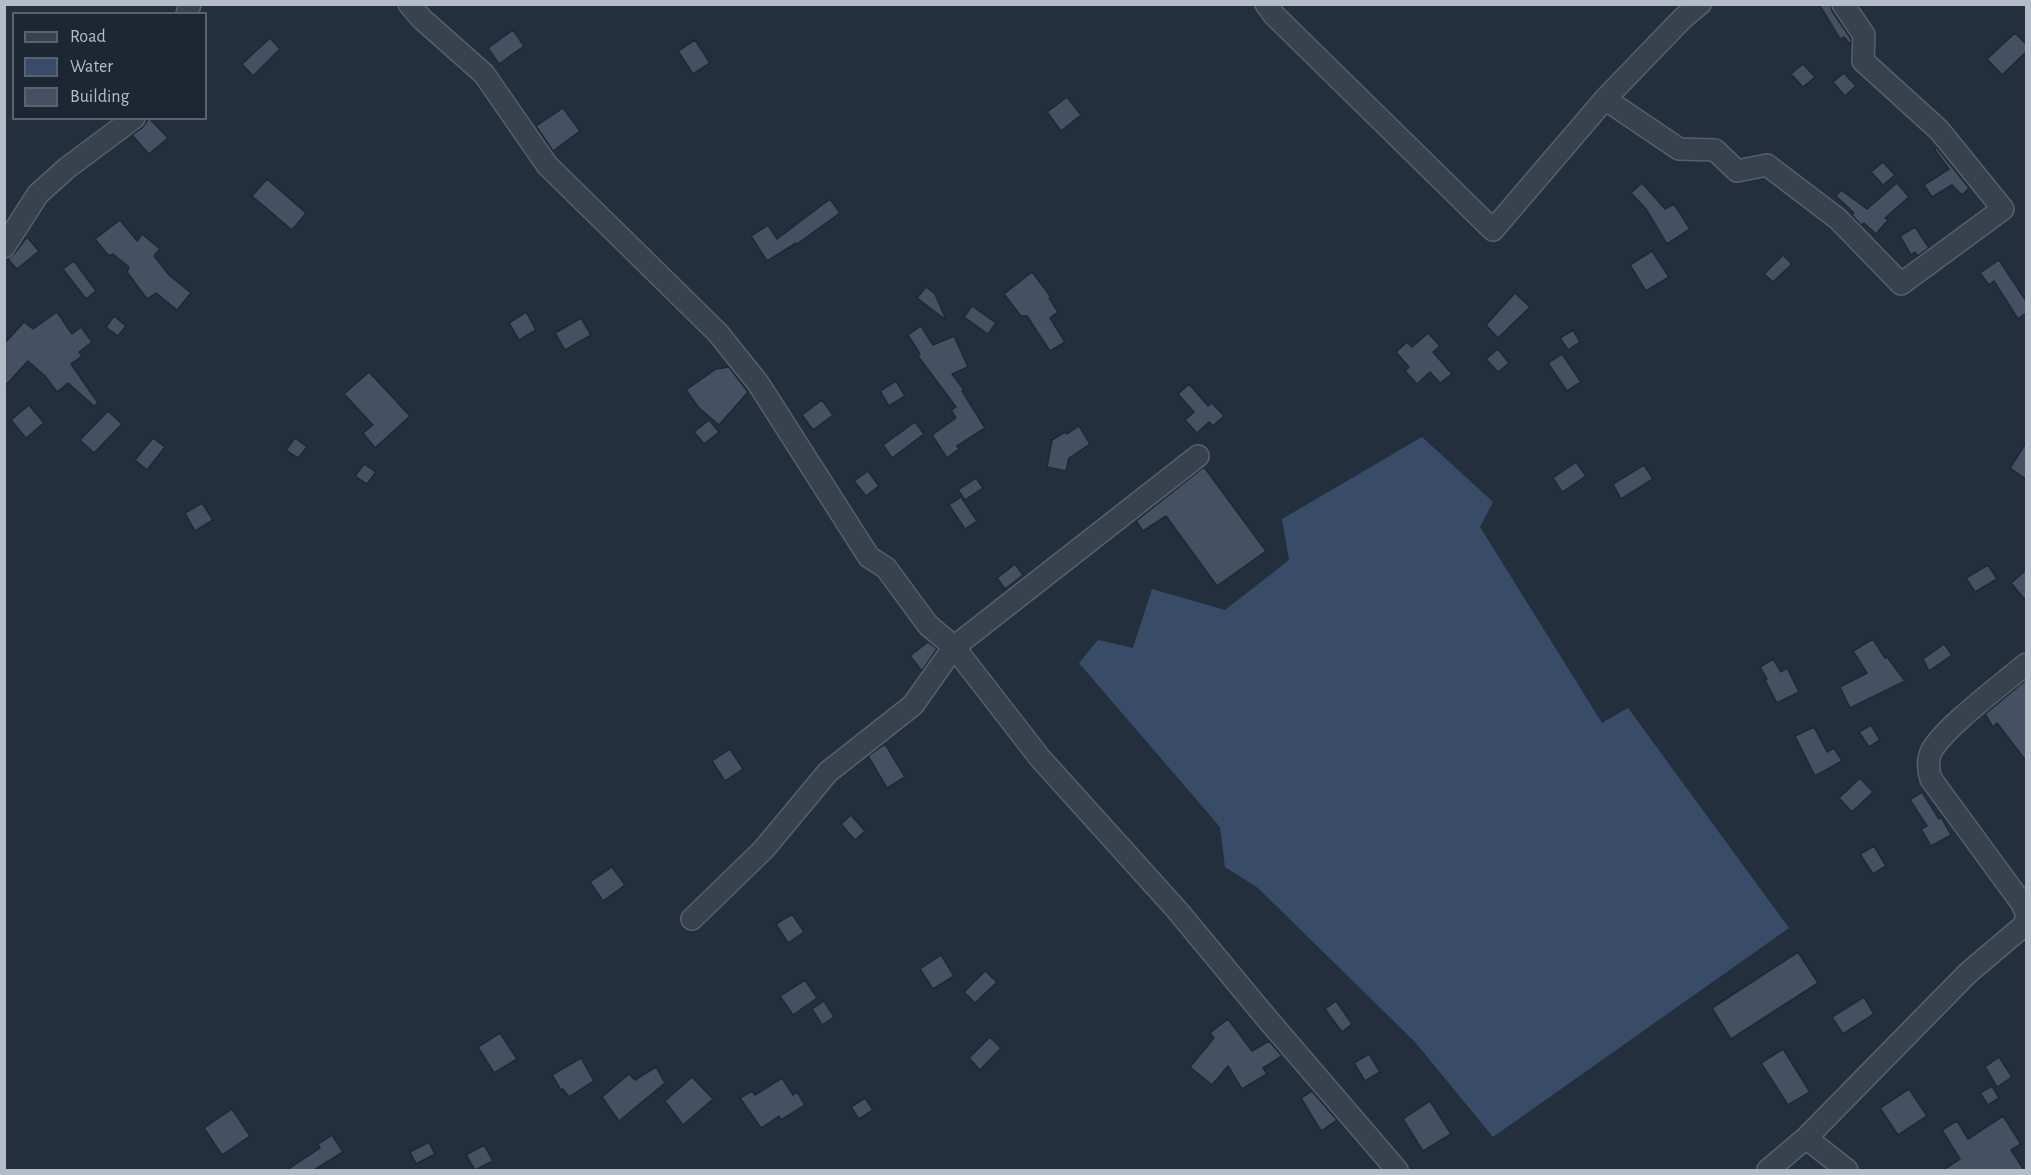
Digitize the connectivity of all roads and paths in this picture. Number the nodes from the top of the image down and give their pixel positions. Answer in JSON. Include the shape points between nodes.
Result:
{"nodes":[{"id":1,"x":410,"y":4,"type":"edge"},
{"id":2,"x":1266,"y":4,"type":"edge"},
{"id":3,"x":1700,"y":4,"type":"edge"},
{"id":4,"x":1843,"y":4,"type":"edge"},
{"id":5,"x":1605,"y":99,"type":"junction"},
{"id":6,"x":131,"y":120,"type":"edge"},
{"id":7,"x":4,"y":247,"type":"edge"},
{"id":8,"x":1198,"y":456,"type":"dead end"},
{"id":9,"x":954,"y":647,"type":"junction"},
{"id":10,"x":2026,"y":664,"type":"edge"},
{"id":11,"x":2026,"y":912,"type":"edge"},
{"id":12,"x":2026,"y":917,"type":"edge"},
{"id":13,"x":692,"y":919,"type":"dead end"},
{"id":14,"x":1806,"y":1138,"type":"junction"},
{"id":15,"x":1397,"y":1170,"type":"edge"},
{"id":16,"x":1768,"y":1170,"type":"edge"},
{"id":17,"x":1847,"y":1170,"type":"edge"}],
"edges":[{"from":1,"to":9,"type":"street","via":[[484,74],[547,165],[718,333],[758,383],[869,557],[886,568],[928,625]]},
{"from":2,"to":5,"type":"street","via":[[1493,230]]},
{"from":3,"to":5,"type":"street"},
{"from":4,"to":5,"type":"street","via":[[1864,35],[1863,62],[1939,130],[2002,209],[1901,284],[1838,219],[1767,165],[1737,171],[1715,150],[1679,149]]},
{"from":6,"to":7,"type":"street","via":[[38,194]]},
{"from":8,"to":9,"type":"street"},
{"from":9,"to":13,"type":"street","via":[[914,705],[828,772],[764,849]]},
{"from":9,"to":15,"type":"street","via":[[1040,758],[1178,910]]},
{"from":10,"to":11,"type":"street","via":[[1955,725],[1933,749],[1928,768],[1930,779]]},
{"from":12,"to":14,"type":"street","via":[[2021,928],[1968,973]]},
{"from":14,"to":16,"type":"street"},
{"from":14,"to":17,"type":"street"}]}
